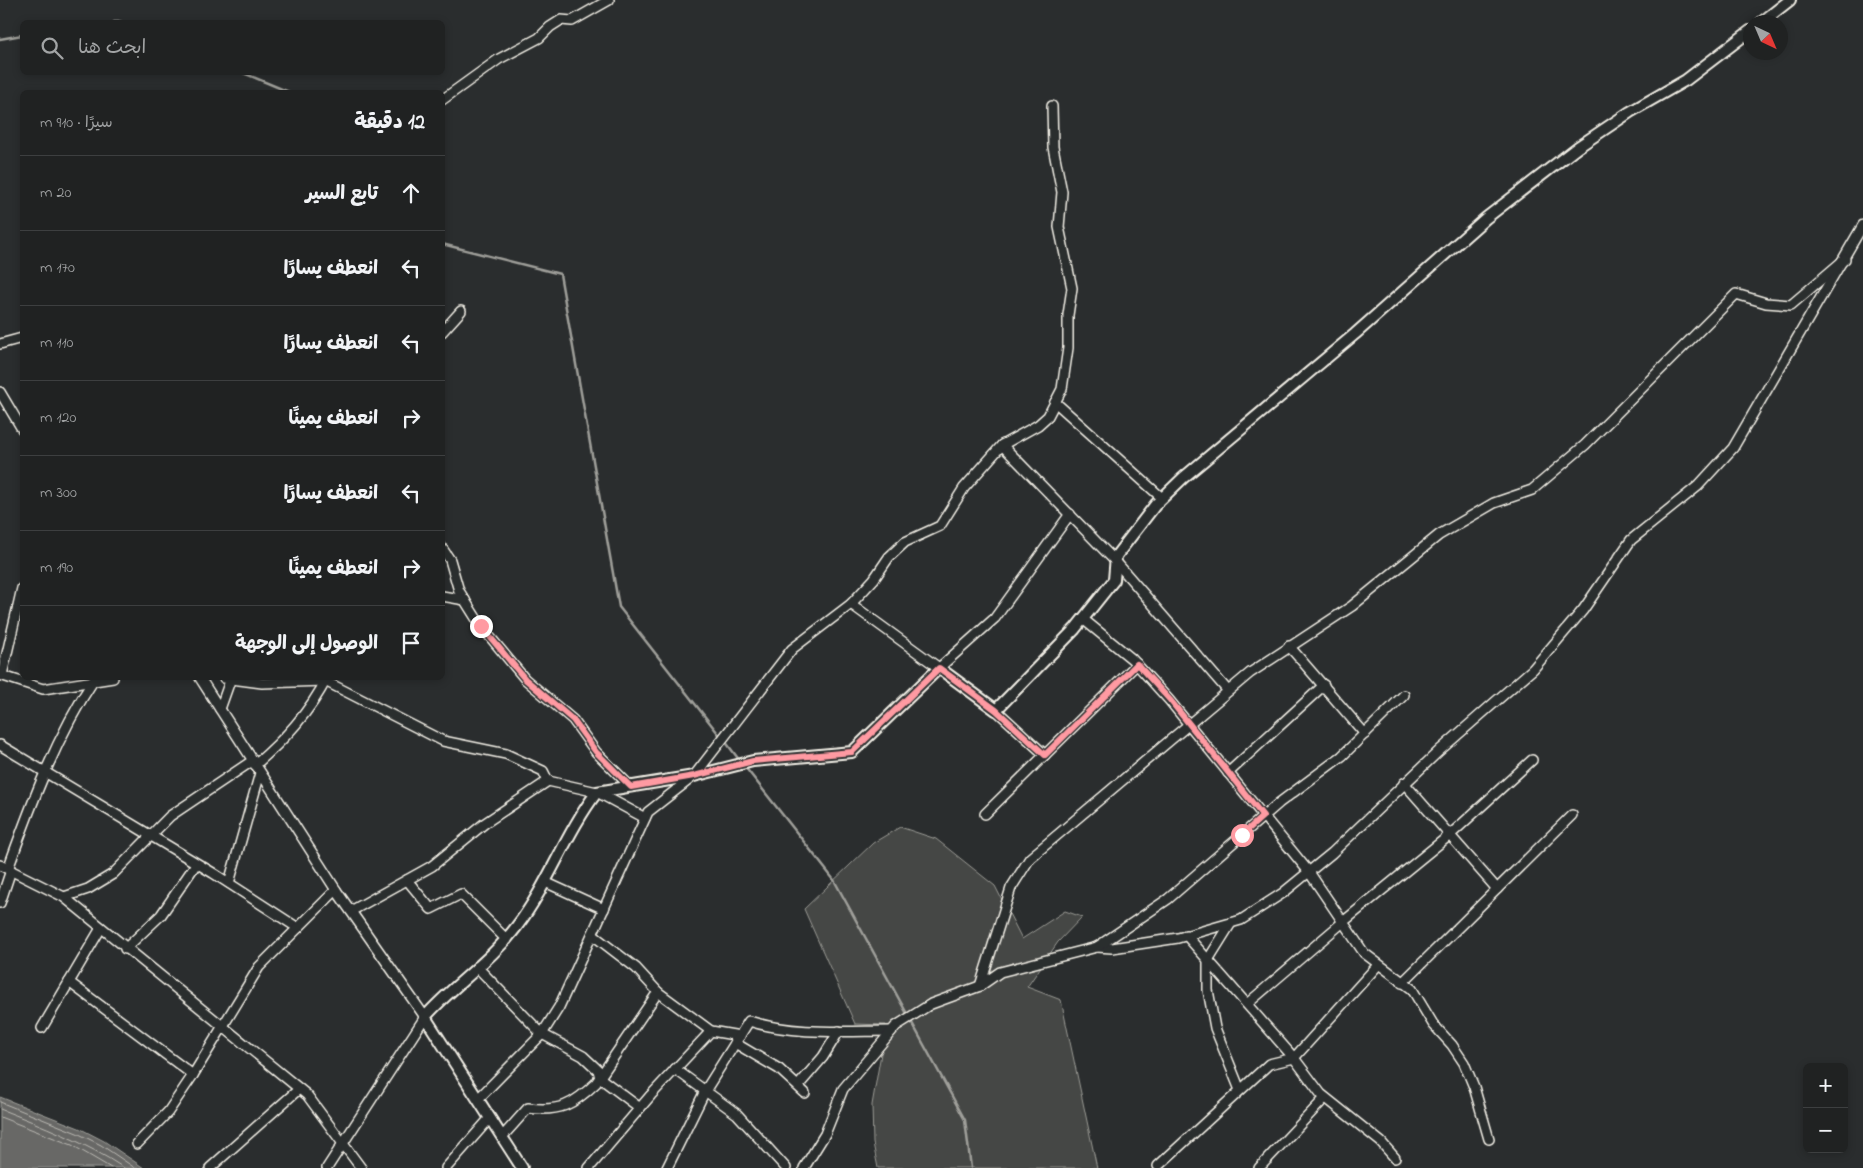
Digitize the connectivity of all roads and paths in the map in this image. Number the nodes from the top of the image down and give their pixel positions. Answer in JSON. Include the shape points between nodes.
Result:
{"nodes":[{"id":1,"x":609,"y":0,"type":"edge"},
{"id":2,"x":1790,"y":0,"type":"edge"},
{"id":3,"x":1771,"y":15,"type":"edge"},
{"id":4,"x":1743,"y":36,"type":"edge"},
{"id":5,"x":445,"y":98,"type":"edge"},
{"id":6,"x":1052,"y":106,"type":"dead end"},
{"id":7,"x":1863,"y":225,"type":"edge"},
{"id":8,"x":1845,"y":259,"type":"junction"},
{"id":9,"x":461,"y":310,"type":"dead end"},
{"id":10,"x":445,"y":329,"type":"edge"},
{"id":11,"x":20,"y":339,"type":"edge"},
{"id":12,"x":0,"y":344,"type":"edge"},
{"id":13,"x":0,"y":392,"type":"edge"},
{"id":14,"x":1055,"y":402,"type":"junction"},
{"id":15,"x":6,"y":403,"type":"junction"},
{"id":16,"x":0,"y":412,"type":"edge"},
{"id":17,"x":20,"y":426,"type":"edge"},
{"id":18,"x":1002,"y":445,"type":"junction"},
{"id":19,"x":1162,"y":498,"type":"junction"},
{"id":20,"x":1070,"y":514,"type":"junction"},
{"id":21,"x":445,"y":552,"type":"edge"},
{"id":22,"x":1116,"y":562,"type":"junction"},
{"id":23,"x":20,"y":596,"type":"edge"},
{"id":24,"x":445,"y":597,"type":"edge"},
{"id":25,"x":465,"y":600,"type":"junction"},
{"id":26,"x":851,"y":604,"type":"junction"},
{"id":27,"x":1083,"y":619,"type":"junction"},
{"id":28,"x":1289,"y":646,"type":"junction"},
{"id":29,"x":1137,"y":664,"type":"junction"},
{"id":30,"x":939,"y":668,"type":"junction"},
{"id":31,"x":1,"y":675,"type":"edge"},
{"id":32,"x":89,"y":680,"type":"edge"},
{"id":33,"x":93,"y":680,"type":"edge"},
{"id":34,"x":201,"y":680,"type":"edge"},
{"id":35,"x":227,"y":680,"type":"edge"},
{"id":36,"x":242,"y":680,"type":"edge"},
{"id":37,"x":310,"y":680,"type":"edge"},
{"id":38,"x":325,"y":680,"type":"edge"},
{"id":39,"x":328,"y":680,"type":"edge"},
{"id":40,"x":1324,"y":685,"type":"junction"},
{"id":41,"x":1228,"y":691,"type":"junction"},
{"id":42,"x":1404,"y":695,"type":"dead end"},
{"id":43,"x":220,"y":709,"type":"junction"},
{"id":44,"x":996,"y":710,"type":"junction"},
{"id":45,"x":1188,"y":724,"type":"junction"},
{"id":46,"x":1365,"y":734,"type":"junction"},
{"id":47,"x":0,"y":745,"type":"edge"},
{"id":48,"x":1045,"y":755,"type":"junction"},
{"id":49,"x":1532,"y":760,"type":"dead end"},
{"id":50,"x":254,"y":763,"type":"junction"},
{"id":51,"x":44,"y":772,"type":"junction"},
{"id":52,"x":260,"y":773,"type":"junction"},
{"id":53,"x":1228,"y":773,"type":"junction"},
{"id":54,"x":694,"y":776,"type":"junction"},
{"id":55,"x":548,"y":781,"type":"junction"},
{"id":56,"x":1404,"y":783,"type":"junction"},
{"id":57,"x":631,"y":787,"type":"junction"},
{"id":58,"x":597,"y":792,"type":"junction"},
{"id":59,"x":984,"y":814,"type":"dead end"},
{"id":60,"x":1572,"y":814,"type":"dead end"},
{"id":61,"x":1263,"y":816,"type":"junction"},
{"id":62,"x":645,"y":818,"type":"junction"},
{"id":63,"x":151,"y":836,"type":"junction"},
{"id":64,"x":1450,"y":836,"type":"junction"},
{"id":65,"x":196,"y":864,"type":"junction"},
{"id":66,"x":6,"y":868,"type":"edge"},
{"id":67,"x":1308,"y":872,"type":"junction"},
{"id":68,"x":407,"y":880,"type":"junction"},
{"id":69,"x":545,"y":882,"type":"junction"},
{"id":70,"x":229,"y":883,"type":"junction"},
{"id":71,"x":1497,"y":889,"type":"junction"},
{"id":72,"x":336,"y":890,"type":"junction"},
{"id":73,"x":64,"y":897,"type":"junction"},
{"id":74,"x":0,"y":903,"type":"edge"},
{"id":75,"x":604,"y":909,"type":"junction"},
{"id":76,"x":351,"y":910,"type":"junction"},
{"id":77,"x":1343,"y":922,"type":"junction"},
{"id":78,"x":1231,"y":923,"type":"junction"},
{"id":79,"x":101,"y":928,"type":"junction"},
{"id":80,"x":298,"y":928,"type":"junction"},
{"id":81,"x":592,"y":935,"type":"junction"},
{"id":82,"x":1186,"y":935,"type":"junction"},
{"id":83,"x":507,"y":940,"type":"junction"},
{"id":84,"x":1097,"y":946,"type":"junction"},
{"id":85,"x":125,"y":949,"type":"junction"},
{"id":86,"x":1208,"y":960,"type":"junction"},
{"id":87,"x":1378,"y":965,"type":"junction"},
{"id":88,"x":476,"y":967,"type":"junction"},
{"id":89,"x":69,"y":982,"type":"junction"},
{"id":90,"x":1402,"y":983,"type":"junction"},
{"id":91,"x":980,"y":986,"type":"junction"},
{"id":92,"x":658,"y":992,"type":"junction"},
{"id":93,"x":1247,"y":1004,"type":"junction"},
{"id":94,"x":425,"y":1017,"type":"junction"},
{"id":95,"x":223,"y":1025,"type":"junction"},
{"id":96,"x":42,"y":1028,"type":"dead end"},
{"id":97,"x":839,"y":1031,"type":"junction"},
{"id":98,"x":891,"y":1031,"type":"junction"},
{"id":99,"x":711,"y":1032,"type":"junction"},
{"id":100,"x":542,"y":1034,"type":"junction"},
{"id":101,"x":737,"y":1039,"type":"junction"},
{"id":102,"x":1294,"y":1058,"type":"junction"},
{"id":103,"x":675,"y":1069,"type":"junction"},
{"id":104,"x":193,"y":1075,"type":"junction"},
{"id":105,"x":600,"y":1078,"type":"junction"},
{"id":106,"x":798,"y":1086,"type":"junction"},
{"id":107,"x":299,"y":1089,"type":"junction"},
{"id":108,"x":1240,"y":1090,"type":"junction"},
{"id":109,"x":705,"y":1091,"type":"junction"},
{"id":110,"x":805,"y":1093,"type":"dead end"},
{"id":111,"x":1325,"y":1098,"type":"junction"},
{"id":112,"x":478,"y":1099,"type":"junction"},
{"id":113,"x":640,"y":1108,"type":"junction"},
{"id":114,"x":490,"y":1118,"type":"junction"},
{"id":115,"x":502,"y":1137,"type":"junction"},
{"id":116,"x":1489,"y":1139,"type":"dead end"},
{"id":117,"x":137,"y":1144,"type":"dead end"},
{"id":118,"x":344,"y":1145,"type":"junction"},
{"id":119,"x":1394,"y":1158,"type":"dead end"},
{"id":120,"x":1158,"y":1166,"type":"dead end"},
{"id":121,"x":210,"y":1168,"type":"edge"},
{"id":122,"x":327,"y":1168,"type":"edge"},
{"id":123,"x":361,"y":1168,"type":"edge"},
{"id":124,"x":446,"y":1168,"type":"edge"},
{"id":125,"x":522,"y":1168,"type":"edge"},
{"id":126,"x":588,"y":1168,"type":"edge"},
{"id":127,"x":667,"y":1168,"type":"edge"},
{"id":128,"x":786,"y":1168,"type":"edge"},
{"id":129,"x":804,"y":1168,"type":"edge"},
{"id":130,"x":1259,"y":1168,"type":"edge"}],
"edges":[{"from":1,"to":5,"type":"street","via":[[572,21],[561,20],[539,38],[499,59]]},
{"from":2,"to":3,"type":"street"},
{"from":4,"to":19,"type":"street","via":[[1686,80],[1578,147],[1486,218]]},
{"from":6,"to":14,"type":"street","via":[[1053,147],[1062,192],[1059,227],[1072,288],[1062,389]]},
{"from":7,"to":8,"type":"street"},
{"from":8,"to":28,"type":"street","via":[[1791,305],[1736,294],[1585,445],[1532,490],[1494,503],[1439,535],[1352,606]]},
{"from":8,"to":56,"type":"street","via":[[1725,458],[1671,509],[1631,540],[1583,610],[1533,669]]},
{"from":9,"to":10,"type":"street"},
{"from":11,"to":12,"type":"street"},
{"from":13,"to":15,"type":"street"},
{"from":14,"to":18,"type":"street","via":[[1048,416],[1038,425]]},
{"from":14,"to":19,"type":"street"},
{"from":15,"to":16,"type":"street"},
{"from":15,"to":17,"type":"street"},
{"from":18,"to":20,"type":"street"},
{"from":18,"to":26,"type":"street","via":[[964,488],[940,526],[905,542]]},
{"from":19,"to":22,"type":"street","via":[[1116,556]]},
{"from":20,"to":22,"type":"street"},
{"from":20,"to":30,"type":"street","via":[[995,618]]},
{"from":21,"to":25,"type":"street"},
{"from":22,"to":27,"type":"street","via":[[1114,580]]},
{"from":22,"to":41,"type":"street"},
{"from":23,"to":31,"type":"street"},
{"from":24,"to":25,"type":"street"},
{"from":25,"to":57,"type":"street","via":[[481,626],[525,679],[573,720],[596,752]]},
{"from":26,"to":30,"type":"street"},
{"from":26,"to":54,"type":"street","via":[[792,649]]},
{"from":27,"to":29,"type":"street"},
{"from":27,"to":44,"type":"street"},
{"from":28,"to":40,"type":"street"},
{"from":28,"to":41,"type":"street"},
{"from":29,"to":45,"type":"street"},
{"from":29,"to":48,"type":"street"},
{"from":30,"to":44,"type":"street"},
{"from":30,"to":54,"type":"street","via":[[852,752],[753,761]]},
{"from":31,"to":32,"type":"street","via":[[43,689]]},
{"from":33,"to":51,"type":"street"},
{"from":34,"to":43,"type":"street"},
{"from":35,"to":43,"type":"street"},
{"from":36,"to":37,"type":"street","via":[[262,683]]},
{"from":38,"to":50,"type":"street","via":[[302,719],[280,743]]},
{"from":39,"to":55,"type":"street","via":[[443,741],[506,754],[543,771]]},
{"from":40,"to":46,"type":"street"},
{"from":40,"to":53,"type":"street"},
{"from":41,"to":45,"type":"street"},
{"from":42,"to":46,"type":"street"},
{"from":43,"to":50,"type":"street"},
{"from":44,"to":48,"type":"street"},
{"from":45,"to":53,"type":"street"},
{"from":45,"to":91,"type":"street","via":[[1030,858],[1011,888]]},
{"from":46,"to":61,"type":"street","via":[[1342,756]]},
{"from":47,"to":51,"type":"street"},
{"from":48,"to":59,"type":"street"},
{"from":49,"to":64,"type":"street"},
{"from":50,"to":52,"type":"street"},
{"from":50,"to":63,"type":"street","via":[[170,816]]},
{"from":51,"to":63,"type":"street"},
{"from":51,"to":66,"type":"street"},
{"from":52,"to":70,"type":"street"},
{"from":52,"to":72,"type":"street"},
{"from":53,"to":61,"type":"street"},
{"from":54,"to":57,"type":"street"},
{"from":54,"to":62,"type":"street","via":[[648,812]]},
{"from":55,"to":58,"type":"street"},
{"from":55,"to":68,"type":"street","via":[[485,823],[432,866]]},
{"from":56,"to":64,"type":"street"},
{"from":56,"to":67,"type":"street"},
{"from":57,"to":58,"type":"street"},
{"from":58,"to":62,"type":"street"},
{"from":58,"to":69,"type":"street","via":[[562,846],[555,867]]},
{"from":60,"to":71,"type":"street"},
{"from":61,"to":67,"type":"street"},
{"from":61,"to":84,"type":"street","via":[[1168,899]]},
{"from":62,"to":75,"type":"street"},
{"from":63,"to":65,"type":"street"},
{"from":63,"to":73,"type":"street","via":[[113,874],[88,889]]},
{"from":64,"to":71,"type":"street"},
{"from":64,"to":77,"type":"street"},
{"from":65,"to":70,"type":"street"},
{"from":65,"to":85,"type":"street","via":[[161,915]]},
{"from":66,"to":73,"type":"street"},
{"from":66,"to":74,"type":"street"},
{"from":67,"to":77,"type":"street"},
{"from":67,"to":78,"type":"street","via":[[1283,893]]},
{"from":68,"to":76,"type":"street"},
{"from":68,"to":83,"type":"street","via":[[431,909],[461,894]]},
{"from":69,"to":75,"type":"street"},
{"from":69,"to":83,"type":"street"},
{"from":70,"to":80,"type":"street"},
{"from":71,"to":90,"type":"street"},
{"from":72,"to":76,"type":"street"},
{"from":72,"to":80,"type":"street"},
{"from":73,"to":79,"type":"street"},
{"from":75,"to":81,"type":"street"},
{"from":76,"to":94,"type":"street"},
{"from":77,"to":87,"type":"street","via":[[1364,953]]},
{"from":77,"to":93,"type":"street"},
{"from":78,"to":82,"type":"street"},
{"from":78,"to":86,"type":"street"},
{"from":79,"to":85,"type":"street"},
{"from":79,"to":89,"type":"street"},
{"from":80,"to":95,"type":"street","via":[[259,967]]},
{"from":81,"to":92,"type":"street","via":[[636,968]]},
{"from":81,"to":100,"type":"street","via":[[559,1007]]},
{"from":82,"to":84,"type":"street","via":[[1112,948]]},
{"from":82,"to":86,"type":"street"},
{"from":83,"to":88,"type":"street"},
{"from":84,"to":91,"type":"street","via":[[1000,972]]},
{"from":85,"to":95,"type":"street"},
{"from":86,"to":93,"type":"street"},
{"from":86,"to":108,"type":"street","via":[[1208,990],[1215,1028]]},
{"from":87,"to":90,"type":"street"},
{"from":87,"to":102,"type":"street"},
{"from":88,"to":94,"type":"street"},
{"from":88,"to":100,"type":"street"},
{"from":89,"to":96,"type":"street"},
{"from":89,"to":104,"type":"street"},
{"from":90,"to":116,"type":"street","via":[[1412,989],[1433,1024],[1464,1063]]},
{"from":91,"to":98,"type":"street","via":[[932,1004]]},
{"from":92,"to":99,"type":"street"},
{"from":92,"to":105,"type":"street"},
{"from":93,"to":102,"type":"street"},
{"from":94,"to":112,"type":"street"},
{"from":94,"to":118,"type":"street"},
{"from":95,"to":104,"type":"street"},
{"from":95,"to":107,"type":"street"},
{"from":97,"to":98,"type":"street"},
{"from":97,"to":101,"type":"street","via":[[765,1026],[749,1021]]},
{"from":97,"to":106,"type":"street","via":[[823,1057]]},
{"from":98,"to":129,"type":"street","via":[[843,1089],[825,1134]]},
{"from":99,"to":101,"type":"street"},
{"from":99,"to":103,"type":"street"},
{"from":100,"to":105,"type":"street","via":[[583,1056],[598,1070]]},
{"from":100,"to":112,"type":"street"},
{"from":101,"to":106,"type":"street"},
{"from":101,"to":109,"type":"street"},
{"from":102,"to":108,"type":"street","via":[[1268,1064]]},
{"from":102,"to":111,"type":"street"},
{"from":103,"to":109,"type":"street"},
{"from":103,"to":113,"type":"street"},
{"from":104,"to":117,"type":"street","via":[[168,1112]]},
{"from":105,"to":113,"type":"street"},
{"from":105,"to":115,"type":"street","via":[[585,1094],[562,1108],[528,1108]]},
{"from":106,"to":110,"type":"street"},
{"from":107,"to":118,"type":"street"},
{"from":107,"to":121,"type":"street"},
{"from":108,"to":120,"type":"street"},
{"from":109,"to":127,"type":"street"},
{"from":109,"to":128,"type":"street","via":[[737,1114]]},
{"from":111,"to":119,"type":"street","via":[[1381,1142]]},
{"from":111,"to":130,"type":"street"},
{"from":112,"to":114,"type":"street"},
{"from":113,"to":126,"type":"street"},
{"from":114,"to":115,"type":"street"},
{"from":114,"to":124,"type":"street"},
{"from":115,"to":125,"type":"street"},
{"from":118,"to":122,"type":"street"},
{"from":118,"to":123,"type":"street"}]}
